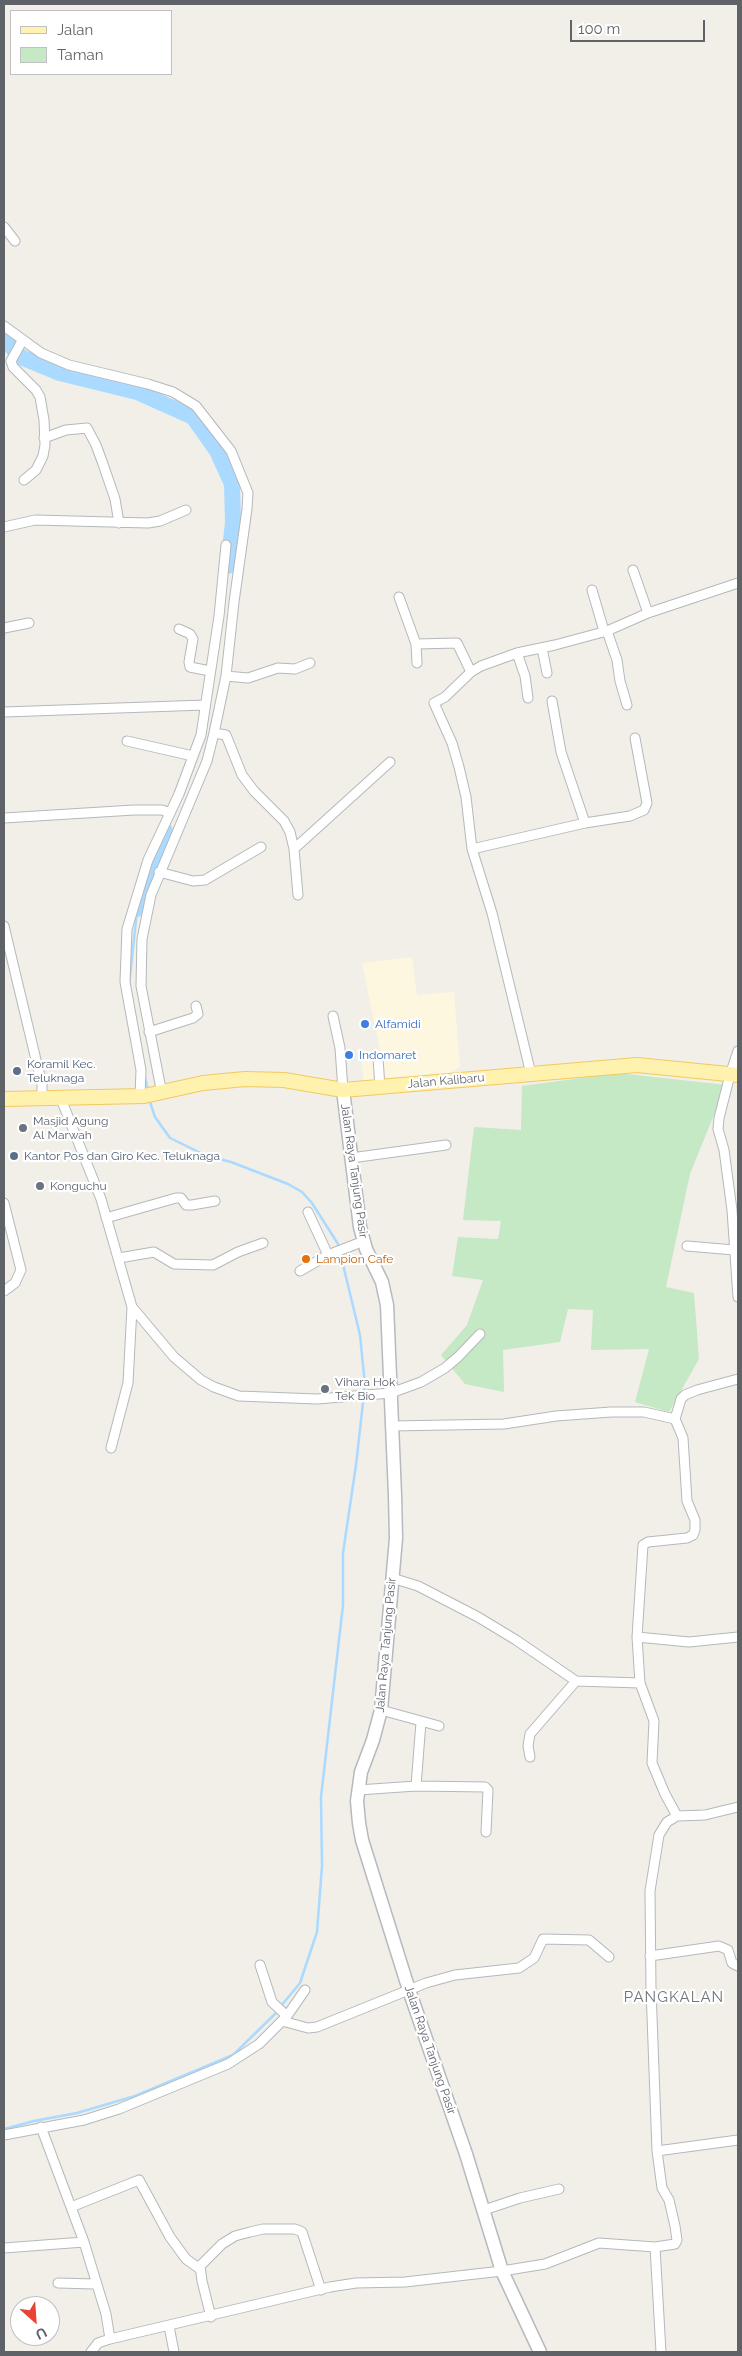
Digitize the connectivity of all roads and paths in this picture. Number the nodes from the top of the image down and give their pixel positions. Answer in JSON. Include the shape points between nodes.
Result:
{"nodes":[{"id":1,"x":4,"y":226,"type":"edge"},
{"id":2,"x":15,"y":241,"type":"dead end"},
{"id":3,"x":4,"y":326,"type":"edge"},
{"id":4,"x":18,"y":348,"type":"junction"},
{"id":5,"x":44,"y":438,"type":"junction"},
{"id":6,"x":24,"y":480,"type":"dead end"},
{"id":7,"x":186,"y":510,"type":"dead end"},
{"id":8,"x":119,"y":523,"type":"junction"},
{"id":9,"x":4,"y":527,"type":"edge"},
{"id":10,"x":226,"y":545,"type":"dead end"},
{"id":11,"x":633,"y":570,"type":"dead end"},
{"id":12,"x":738,"y":583,"type":"edge"},
{"id":13,"x":592,"y":590,"type":"dead end"},
{"id":14,"x":399,"y":597,"type":"dead end"},
{"id":15,"x":648,"y":613,"type":"junction"},
{"id":16,"x":29,"y":624,"type":"dead end"},
{"id":17,"x":4,"y":628,"type":"edge"},
{"id":18,"x":179,"y":629,"type":"dead end"},
{"id":19,"x":606,"y":631,"type":"junction"},
{"id":20,"x":416,"y":644,"type":"junction"},
{"id":21,"x":542,"y":648,"type":"junction"},
{"id":22,"x":517,"y":653,"type":"junction"},
{"id":23,"x":310,"y":663,"type":"dead end"},
{"id":24,"x":417,"y":663,"type":"dead end"},
{"id":25,"x":210,"y":671,"type":"junction"},
{"id":26,"x":471,"y":672,"type":"junction"},
{"id":27,"x":546,"y":673,"type":"dead end"},
{"id":28,"x":226,"y":676,"type":"junction"},
{"id":29,"x":528,"y":698,"type":"dead end"},
{"id":30,"x":552,"y":701,"type":"dead end"},
{"id":31,"x":205,"y":705,"type":"junction"},
{"id":32,"x":627,"y":705,"type":"dead end"},
{"id":33,"x":4,"y":712,"type":"edge"},
{"id":34,"x":214,"y":733,"type":"junction"},
{"id":35,"x":635,"y":738,"type":"dead end"},
{"id":36,"x":128,"y":741,"type":"dead end"},
{"id":37,"x":193,"y":756,"type":"junction"},
{"id":38,"x":390,"y":762,"type":"dead end"},
{"id":39,"x":170,"y":813,"type":"junction"},
{"id":40,"x":4,"y":818,"type":"edge"},
{"id":41,"x":585,"y":823,"type":"junction"},
{"id":42,"x":261,"y":847,"type":"dead end"},
{"id":43,"x":294,"y":849,"type":"junction"},
{"id":44,"x":472,"y":849,"type":"junction"},
{"id":45,"x":160,"y":872,"type":"junction"},
{"id":46,"x":298,"y":895,"type":"dead end"},
{"id":47,"x":4,"y":932,"type":"edge"},
{"id":48,"x":196,"y":1006,"type":"dead end"},
{"id":49,"x":333,"y":1016,"type":"dead end"},
{"id":50,"x":149,"y":1032,"type":"junction"},
{"id":51,"x":738,"y":1052,"type":"edge"},
{"id":52,"x":378,"y":1058,"type":"dead end"},
{"id":53,"x":531,"y":1074,"type":"junction"},
{"id":54,"x":734,"y":1075,"type":"edge"},
{"id":55,"x":380,"y":1087,"type":"junction"},
{"id":56,"x":343,"y":1090,"type":"junction"},
{"id":57,"x":150,"y":1095,"type":"junction"},
{"id":58,"x":42,"y":1098,"type":"junction"},
{"id":59,"x":4,"y":1099,"type":"edge"},
{"id":60,"x":61,"y":1099,"type":"junction"},
{"id":61,"x":446,"y":1145,"type":"dead end"},
{"id":62,"x":351,"y":1158,"type":"junction"},
{"id":63,"x":215,"y":1201,"type":"dead end"},
{"id":64,"x":4,"y":1203,"type":"edge"},
{"id":65,"x":735,"y":1210,"type":"edge"},
{"id":66,"x":308,"y":1212,"type":"dead end"},
{"id":67,"x":106,"y":1218,"type":"junction"},
{"id":68,"x":364,"y":1241,"type":"junction"},
{"id":69,"x":263,"y":1243,"type":"dead end"},
{"id":70,"x":687,"y":1246,"type":"dead end"},
{"id":71,"x":736,"y":1247,"type":"edge"},
{"id":72,"x":331,"y":1254,"type":"junction"},
{"id":73,"x":119,"y":1258,"type":"junction"},
{"id":74,"x":300,"y":1271,"type":"dead end"},
{"id":75,"x":4,"y":1291,"type":"edge"},
{"id":76,"x":738,"y":1298,"type":"edge"},
{"id":77,"x":132,"y":1307,"type":"junction"},
{"id":78,"x":480,"y":1334,"type":"dead end"},
{"id":79,"x":738,"y":1382,"type":"edge"},
{"id":80,"x":387,"y":1393,"type":"junction"},
{"id":81,"x":675,"y":1419,"type":"junction"},
{"id":82,"x":391,"y":1426,"type":"junction"},
{"id":83,"x":111,"y":1448,"type":"dead end"},
{"id":84,"x":392,"y":1578,"type":"junction"},
{"id":85,"x":638,"y":1637,"type":"junction"},
{"id":86,"x":738,"y":1637,"type":"edge"},
{"id":87,"x":576,"y":1681,"type":"junction"},
{"id":88,"x":640,"y":1683,"type":"junction"},
{"id":89,"x":381,"y":1710,"type":"junction"},
{"id":90,"x":421,"y":1722,"type":"junction"},
{"id":91,"x":439,"y":1726,"type":"dead end"},
{"id":92,"x":530,"y":1757,"type":"dead end"},
{"id":93,"x":416,"y":1786,"type":"junction"},
{"id":94,"x":358,"y":1790,"type":"junction"},
{"id":95,"x":738,"y":1807,"type":"edge"},
{"id":96,"x":678,"y":1816,"type":"junction"},
{"id":97,"x":486,"y":1832,"type":"dead end"},
{"id":98,"x":650,"y":1956,"type":"junction"},
{"id":99,"x":609,"y":1957,"type":"dead end"},
{"id":100,"x":260,"y":1965,"type":"dead end"},
{"id":101,"x":738,"y":1966,"type":"edge"},
{"id":102,"x":305,"y":1990,"type":"dead end"},
{"id":103,"x":409,"y":1990,"type":"junction"},
{"id":104,"x":285,"y":2017,"type":"junction"},
{"id":105,"x":41,"y":2127,"type":"junction"},
{"id":106,"x":4,"y":2135,"type":"edge"},
{"id":107,"x":738,"y":2140,"type":"edge"},
{"id":108,"x":657,"y":2151,"type":"junction"},
{"id":109,"x":559,"y":2190,"type":"dead end"},
{"id":110,"x":71,"y":2207,"type":"junction"},
{"id":111,"x":484,"y":2210,"type":"junction"},
{"id":112,"x":84,"y":2242,"type":"junction"},
{"id":113,"x":658,"y":2246,"type":"junction"},
{"id":114,"x":4,"y":2248,"type":"edge"},
{"id":115,"x":200,"y":2269,"type":"junction"},
{"id":116,"x":502,"y":2271,"type":"junction"},
{"id":117,"x":58,"y":2283,"type":"dead end"},
{"id":118,"x":96,"y":2284,"type":"junction"},
{"id":119,"x":321,"y":2290,"type":"junction"},
{"id":120,"x":211,"y":2317,"type":"junction"},
{"id":121,"x":169,"y":2326,"type":"junction"},
{"id":122,"x":110,"y":2339,"type":"junction"},
{"id":123,"x":91,"y":2352,"type":"edge"},
{"id":124,"x":174,"y":2352,"type":"edge"},
{"id":125,"x":540,"y":2352,"type":"edge"},
{"id":126,"x":661,"y":2352,"type":"edge"}],
"edges":[{"from":1,"to":2,"type":"street"},
{"from":3,"to":4,"type":"street"},
{"from":4,"to":5,"type":"street","via":[[11,361],[40,397]]},
{"from":4,"to":28,"type":"street","via":[[173,392],[196,406],[231,451],[248,493],[248,509]]},
{"from":5,"to":6,"type":"street","via":[[42,459],[33,474]]},
{"from":5,"to":8,"type":"street","via":[[66,430],[87,428],[115,499]]},
{"from":7,"to":8,"type":"street","via":[[160,521]]},
{"from":8,"to":9,"type":"street","via":[[35,520]]},
{"from":10,"to":25,"type":"street"},
{"from":11,"to":15,"type":"street"},
{"from":12,"to":15,"type":"street"},
{"from":13,"to":19,"type":"street"},
{"from":14,"to":20,"type":"street"},
{"from":15,"to":19,"type":"street"},
{"from":16,"to":17,"type":"street"},
{"from":18,"to":25,"type":"street","via":[[193,639],[190,667]]},
{"from":19,"to":21,"type":"street"},
{"from":19,"to":32,"type":"street","via":[[617,660]]},
{"from":20,"to":24,"type":"street"},
{"from":20,"to":26,"type":"street","via":[[456,643]]},
{"from":21,"to":22,"type":"street"},
{"from":21,"to":27,"type":"street"},
{"from":22,"to":26,"type":"street"},
{"from":22,"to":29,"type":"street"},
{"from":23,"to":28,"type":"street","via":[[295,669],[278,668],[248,678]]},
{"from":25,"to":31,"type":"street"},
{"from":26,"to":44,"type":"street","via":[[444,697],[436,700],[434,706],[452,743],[459,767]]},
{"from":28,"to":34,"type":"street"},
{"from":30,"to":41,"type":"street","via":[[562,752]]},
{"from":31,"to":33,"type":"street"},
{"from":31,"to":37,"type":"street","via":[[201,735]]},
{"from":34,"to":43,"type":"street","via":[[226,736],[242,775],[284,821]]},
{"from":34,"to":45,"type":"street","via":[[207,761]]},
{"from":35,"to":41,"type":"street","via":[[647,806],[630,816]]},
{"from":36,"to":37,"type":"street"},
{"from":37,"to":39,"type":"street"},
{"from":38,"to":43,"type":"street"},
{"from":39,"to":40,"type":"street","via":[[126,810]]},
{"from":39,"to":57,"type":"street","via":[[148,860],[126,937],[126,982],[141,1070]]},
{"from":41,"to":44,"type":"street"},
{"from":42,"to":45,"type":"street","via":[[206,880],[193,881]]},
{"from":43,"to":46,"type":"street"},
{"from":44,"to":53,"type":"street","via":[[492,913]]},
{"from":45,"to":50,"type":"street","via":[[142,939],[141,986]]},
{"from":47,"to":58,"type":"street","via":[[39,1071]]},
{"from":48,"to":50,"type":"street","via":[[198,1014],[193,1018]]},
{"from":49,"to":56,"type":"street","via":[[340,1048]]},
{"from":50,"to":57,"type":"street"},
{"from":51,"to":54,"type":"street"},
{"from":52,"to":55,"type":"street"},
{"from":53,"to":54,"type":"main road","name":"Jalan Kalibaru","via":[[637,1065]]},
{"from":53,"to":55,"type":"main road","name":"Jalan Kalibaru"},
{"from":54,"to":65,"type":"street","via":[[718,1129]]},
{"from":55,"to":56,"type":"main road","name":"Jalan Kalibaru"},
{"from":56,"to":57,"type":"main road","name":"Jalan Kalibaru","via":[[284,1080],[245,1079],[203,1083]]},
{"from":56,"to":62,"type":"street","name":"Jalan Raya Tanjung Pasir"},
{"from":57,"to":60,"type":"main road","name":"Jalan Kalibaru"},
{"from":58,"to":59,"type":"main road","name":"Jalan Kalibaru"},
{"from":58,"to":60,"type":"main road","name":"Jalan Kalibaru"},
{"from":60,"to":67,"type":"street"},
{"from":61,"to":62,"type":"street"},
{"from":62,"to":68,"type":"street","name":"Jalan Raya Tanjung Pasir"},
{"from":63,"to":67,"type":"street","via":[[192,1206],[176,1198]]},
{"from":64,"to":75,"type":"street","via":[[21,1270],[15,1282]]},
{"from":65,"to":71,"type":"street"},
{"from":66,"to":72,"type":"street"},
{"from":67,"to":73,"type":"street"},
{"from":68,"to":72,"type":"street"},
{"from":68,"to":80,"type":"street","name":"Jalan Raya Tanjung Pasir","via":[[382,1282],[387,1305]]},
{"from":69,"to":73,"type":"street","via":[[213,1265],[174,1264],[154,1252]]},
{"from":70,"to":71,"type":"street"},
{"from":71,"to":76,"type":"street"},
{"from":72,"to":74,"type":"street"},
{"from":73,"to":77,"type":"street"},
{"from":77,"to":80,"type":"street","via":[[174,1357],[214,1388],[239,1396],[317,1399]]},
{"from":77,"to":83,"type":"street","via":[[128,1383]]},
{"from":78,"to":80,"type":"street","via":[[445,1368],[421,1382]]},
{"from":79,"to":81,"type":"street","via":[[686,1395],[681,1399]]},
{"from":80,"to":82,"type":"street","name":"Jalan Raya Tanjung Pasir"},
{"from":81,"to":82,"type":"street","via":[[644,1412],[611,1412],[504,1424]]},
{"from":81,"to":85,"type":"street","via":[[683,1438],[687,1501],[695,1520],[695,1530],[688,1538],[643,1545]]},
{"from":82,"to":84,"type":"street","name":"Jalan Raya Tanjung Pasir","via":[[396,1538]]},
{"from":84,"to":87,"type":"street","via":[[418,1586],[478,1617]]},
{"from":84,"to":89,"type":"street","name":"Jalan Raya Tanjung Pasir"},
{"from":85,"to":86,"type":"street","via":[[689,1642]]},
{"from":85,"to":88,"type":"street"},
{"from":87,"to":88,"type":"street"},
{"from":87,"to":92,"type":"street","via":[[530,1734]]},
{"from":88,"to":96,"type":"street","via":[[654,1721],[652,1763]]},
{"from":89,"to":90,"type":"street"},
{"from":89,"to":94,"type":"street","name":"Jalan Raya Tanjung Pasir"},
{"from":90,"to":91,"type":"street"},
{"from":90,"to":93,"type":"street"},
{"from":93,"to":94,"type":"street"},
{"from":93,"to":97,"type":"street","via":[[486,1787]]},
{"from":94,"to":103,"type":"street","name":"Jalan Raya Tanjung Pasir","via":[[362,1840]]},
{"from":95,"to":96,"type":"street","via":[[705,1815]]},
{"from":96,"to":98,"type":"street","via":[[664,1825],[658,1840],[650,1891]]},
{"from":98,"to":101,"type":"street","via":[[719,1946],[728,1950],[732,1963]]},
{"from":98,"to":108,"type":"street"},
{"from":99,"to":103,"type":"street","via":[[589,1940],[543,1939],[534,1958],[519,1968],[456,1976]]},
{"from":100,"to":104,"type":"street","via":[[272,2002]]},
{"from":102,"to":104,"type":"street"},
{"from":103,"to":104,"type":"street","via":[[317,2027],[308,2028]]},
{"from":103,"to":111,"type":"street","name":"Jalan Raya Tanjung Pasir"},
{"from":104,"to":105,"type":"street","via":[[259,2044],[228,2064],[119,2109],[84,2120]]},
{"from":105,"to":106,"type":"street"},
{"from":105,"to":110,"type":"street"},
{"from":107,"to":108,"type":"street"},
{"from":108,"to":113,"type":"street","via":[[662,2188],[669,2200],[677,2240],[675,2244]]},
{"from":109,"to":111,"type":"street"},
{"from":110,"to":112,"type":"street"},
{"from":110,"to":115,"type":"street","via":[[139,2180],[170,2237],[186,2259]]},
{"from":111,"to":116,"type":"street","name":"Jalan Raya Tanjung Pasir"},
{"from":112,"to":114,"type":"street"},
{"from":112,"to":118,"type":"street"},
{"from":113,"to":116,"type":"street","via":[[599,2243],[545,2264]]},
{"from":113,"to":126,"type":"street"},
{"from":115,"to":119,"type":"street","via":[[222,2244],[235,2236],[263,2229],[295,2229],[304,2235]]},
{"from":115,"to":120,"type":"street"},
{"from":116,"to":119,"type":"street","via":[[405,2282],[356,2283]]},
{"from":116,"to":125,"type":"street","name":"Jalan Raya Tanjung Pasir"},
{"from":117,"to":118,"type":"street"},
{"from":118,"to":122,"type":"street"},
{"from":119,"to":120,"type":"street"},
{"from":120,"to":121,"type":"street"},
{"from":121,"to":122,"type":"street"},
{"from":121,"to":124,"type":"street"},
{"from":122,"to":123,"type":"street","via":[[98,2343]]}]}
